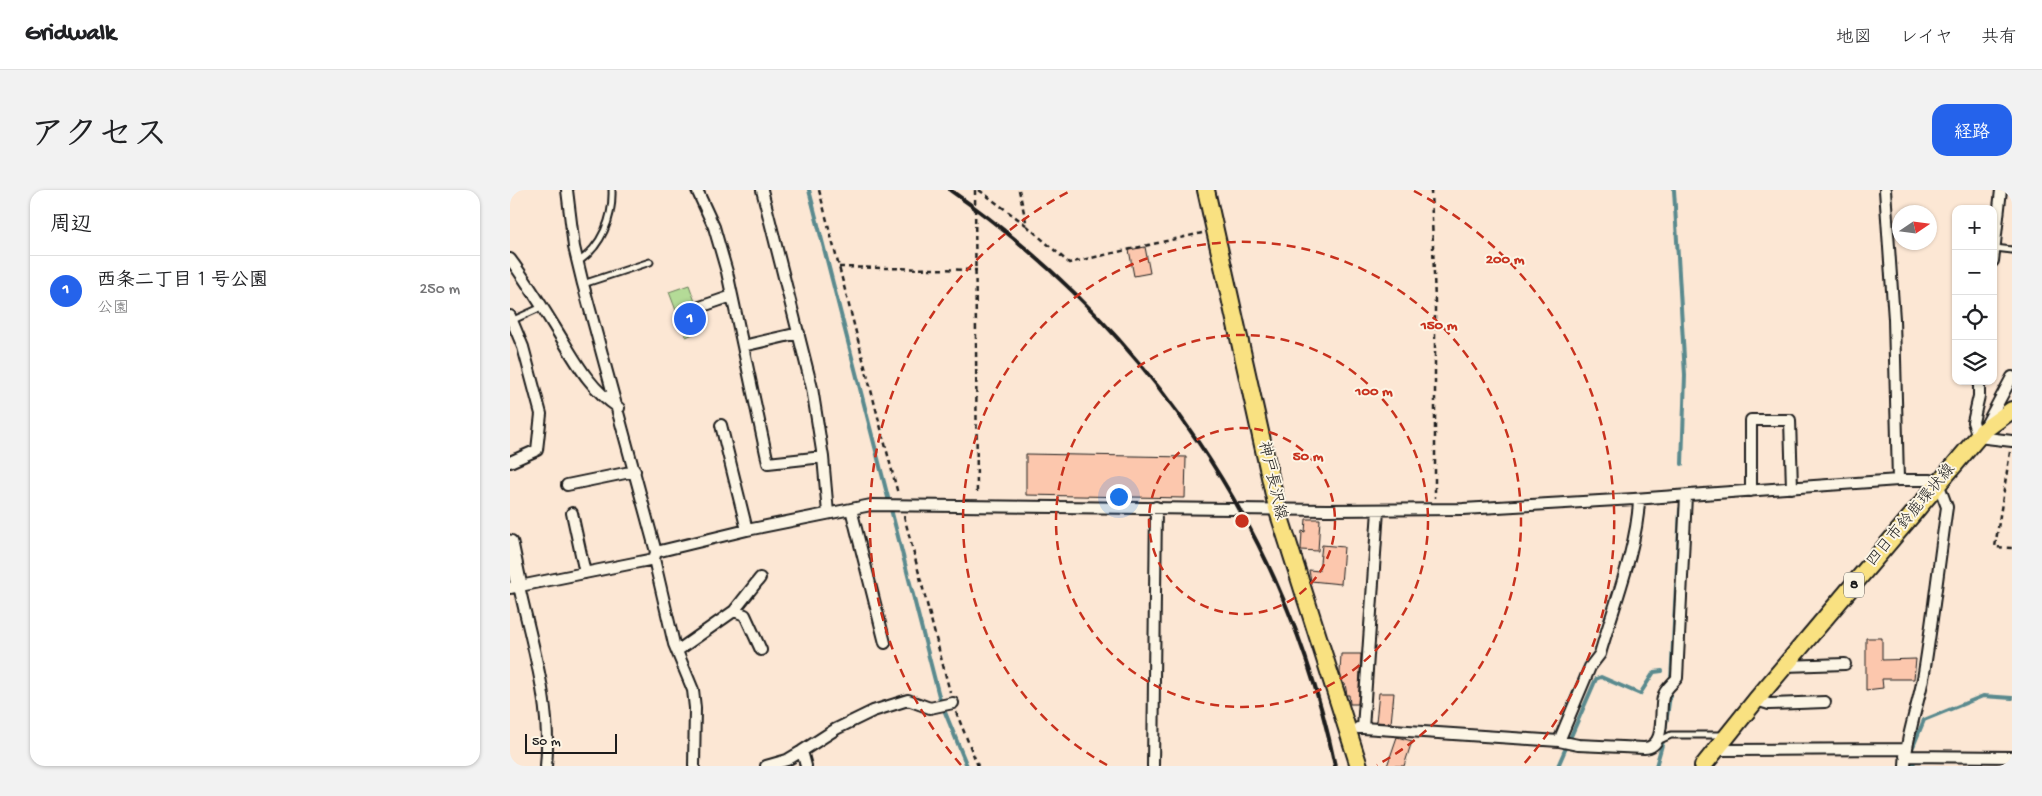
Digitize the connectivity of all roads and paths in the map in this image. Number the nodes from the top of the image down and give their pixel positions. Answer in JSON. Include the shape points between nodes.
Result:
{"nodes":[{"id":1,"x":567,"y":190,"type":"edge"},
{"id":2,"x":612,"y":190,"type":"edge"},
{"id":3,"x":697,"y":190,"type":"edge"},
{"id":4,"x":762,"y":190,"type":"edge"},
{"id":5,"x":819,"y":190,"type":"edge"},
{"id":6,"x":975,"y":190,"type":"edge"},
{"id":7,"x":979,"y":190,"type":"edge"},
{"id":8,"x":1019,"y":190,"type":"edge"},
{"id":9,"x":1206,"y":190,"type":"edge"},
{"id":10,"x":1431,"y":190,"type":"edge"},
{"id":11,"x":1885,"y":190,"type":"edge"},
{"id":12,"x":2001,"y":190,"type":"edge"},
{"id":13,"x":1027,"y":226,"type":"junction"},
{"id":14,"x":1997,"y":229,"type":"edge"},
{"id":15,"x":1216,"y":230,"type":"junction"},
{"id":16,"x":1997,"y":248,"type":"edge"},
{"id":17,"x":2012,"y":250,"type":"edge"},
{"id":18,"x":510,"y":259,"type":"edge"},
{"id":19,"x":578,"y":262,"type":"junction"},
{"id":20,"x":650,"y":262,"type":"dead end"},
{"id":21,"x":839,"y":267,"type":"junction"},
{"id":22,"x":977,"y":270,"type":"junction"},
{"id":23,"x":583,"y":284,"type":"junction"},
{"id":24,"x":732,"y":296,"type":"junction"},
{"id":25,"x":542,"y":306,"type":"junction"},
{"id":26,"x":697,"y":308,"type":"dead end"},
{"id":27,"x":511,"y":321,"type":"edge"},
{"id":28,"x":799,"y":333,"type":"junction"},
{"id":29,"x":743,"y":346,"type":"junction"},
{"id":30,"x":2012,"y":377,"type":"edge"},
{"id":31,"x":1979,"y":385,"type":"edge"},
{"id":32,"x":619,"y":408,"type":"junction"},
{"id":33,"x":2012,"y":410,"type":"edge"},
{"id":34,"x":722,"y":425,"type":"dead end"},
{"id":35,"x":1981,"y":434,"type":"junction"},
{"id":36,"x":2012,"y":441,"type":"edge"},
{"id":37,"x":823,"y":457,"type":"junction"},
{"id":38,"x":510,"y":462,"type":"edge"},
{"id":39,"x":635,"y":471,"type":"junction"},
{"id":40,"x":1898,"y":480,"type":"junction"},
{"id":41,"x":1938,"y":483,"type":"junction"},
{"id":42,"x":567,"y":485,"type":"dead end"},
{"id":43,"x":1792,"y":488,"type":"junction"},
{"id":44,"x":1751,"y":491,"type":"junction"},
{"id":45,"x":1686,"y":496,"type":"junction"},
{"id":46,"x":1639,"y":499,"type":"junction"},
{"id":47,"x":901,"y":506,"type":"junction"},
{"id":48,"x":977,"y":506,"type":"junction"},
{"id":49,"x":1156,"y":507,"type":"junction"},
{"id":50,"x":1277,"y":508,"type":"junction"},
{"id":51,"x":851,"y":509,"type":"junction"},
{"id":52,"x":1435,"y":509,"type":"junction"},
{"id":53,"x":1378,"y":510,"type":"junction"},
{"id":54,"x":572,"y":513,"type":"dead end"},
{"id":55,"x":828,"y":513,"type":"junction"},
{"id":56,"x":747,"y":530,"type":"junction"},
{"id":57,"x":510,"y":544,"type":"edge"},
{"id":58,"x":2012,"y":548,"type":"edge"},
{"id":59,"x":655,"y":555,"type":"junction"},
{"id":60,"x":585,"y":573,"type":"junction"},
{"id":61,"x":760,"y":578,"type":"dead end"},
{"id":62,"x":514,"y":587,"type":"edge"},
{"id":63,"x":734,"y":611,"type":"junction"},
{"id":64,"x":885,"y":643,"type":"dead end"},
{"id":65,"x":761,"y":650,"type":"dead end"},
{"id":66,"x":677,"y":651,"type":"junction"},
{"id":67,"x":1844,"y":664,"type":"dead end"},
{"id":68,"x":1785,"y":666,"type":"junction"},
{"id":69,"x":1756,"y":700,"type":"junction"},
{"id":70,"x":1825,"y":702,"type":"dead end"},
{"id":71,"x":953,"y":703,"type":"junction"},
{"id":72,"x":1345,"y":727,"type":"junction"},
{"id":73,"x":1363,"y":728,"type":"junction"},
{"id":74,"x":1728,"y":735,"type":"junction"},
{"id":75,"x":1560,"y":741,"type":"junction"},
{"id":76,"x":1656,"y":742,"type":"junction"},
{"id":77,"x":1716,"y":750,"type":"junction"},
{"id":78,"x":802,"y":751,"type":"junction"},
{"id":79,"x":1908,"y":756,"type":"edge"},
{"id":80,"x":2012,"y":757,"type":"edge"},
{"id":81,"x":546,"y":766,"type":"edge"},
{"id":82,"x":694,"y":766,"type":"edge"},
{"id":83,"x":766,"y":766,"type":"edge"},
{"id":84,"x":806,"y":766,"type":"edge"},
{"id":85,"x":978,"y":766,"type":"edge"},
{"id":86,"x":1154,"y":766,"type":"edge"},
{"id":87,"x":1359,"y":766,"type":"edge"},
{"id":88,"x":1703,"y":766,"type":"edge"}],
"edges":[{"from":1,"to":19,"type":"street"},
{"from":2,"to":19,"type":"lane","via":[[606,229],[589,254]]},
{"from":3,"to":24,"type":"street","via":[[714,227]]},
{"from":4,"to":28,"type":"street"},
{"from":5,"to":21,"type":"path"},
{"from":6,"to":22,"type":"path"},
{"from":7,"to":13,"type":"path"},
{"from":8,"to":13,"type":"path"},
{"from":9,"to":15,"type":"main road","name":"神戸長沢線"},
{"from":10,"to":52,"type":"path","via":[[1435,302]]},
{"from":11,"to":40,"type":"street","via":[[1894,319]]},
{"from":12,"to":14,"type":"street"},
{"from":13,"to":15,"type":"path","via":[[1069,263]]},
{"from":15,"to":50,"type":"main road","name":"神戸長沢線"},
{"from":16,"to":17,"type":"lane"},
{"from":18,"to":25,"type":"street"},
{"from":19,"to":23,"type":"street"},
{"from":20,"to":23,"type":"lane"},
{"from":21,"to":22,"type":"path"},
{"from":21,"to":47,"type":"path"},
{"from":22,"to":48,"type":"path"},
{"from":23,"to":32,"type":"street"},
{"from":24,"to":26,"type":"street"},
{"from":24,"to":29,"type":"street"},
{"from":25,"to":27,"type":"lane"},
{"from":25,"to":32,"type":"street","via":[[588,381]]},
{"from":27,"to":38,"type":"street","via":[[523,347],[541,414],[538,450]]},
{"from":28,"to":29,"type":"street"},
{"from":28,"to":37,"type":"street"},
{"from":29,"to":37,"type":"street","via":[[768,462]]},
{"from":30,"to":35,"type":"street"},
{"from":31,"to":35,"type":"street","via":[[1973,422]]},
{"from":32,"to":39,"type":"street"},
{"from":33,"to":35,"type":"main road","name":"四日市鈴鹿環状線","number":"8"},
{"from":34,"to":56,"type":"street"},
{"from":35,"to":36,"type":"street"},
{"from":35,"to":41,"type":"main road","name":"四日市鈴鹿環状線","number":"8"},
{"from":36,"to":58,"type":"path","via":[[1995,547]]},
{"from":37,"to":55,"type":"street"},
{"from":39,"to":42,"type":"street"},
{"from":39,"to":59,"type":"street"},
{"from":40,"to":41,"type":"street"},
{"from":40,"to":43,"type":"street"},
{"from":41,"to":68,"type":"main road","name":"四日市鈴鹿環状線","number":"8"},
{"from":41,"to":79,"type":"street","via":[[1947,507],[1924,674]]},
{"from":43,"to":44,"type":"street"},
{"from":43,"to":44,"type":"street","via":[[1790,420],[1750,420]]},
{"from":44,"to":45,"type":"street"},
{"from":45,"to":46,"type":"street"},
{"from":45,"to":76,"type":"street","via":[[1677,678],[1663,696]]},
{"from":46,"to":52,"type":"street"},
{"from":46,"to":75,"type":"street","via":[[1634,539],[1600,654],[1590,667]]},
{"from":47,"to":48,"type":"street"},
{"from":47,"to":51,"type":"street"},
{"from":47,"to":71,"type":"path"},
{"from":48,"to":49,"type":"street"},
{"from":49,"to":50,"type":"street"},
{"from":49,"to":86,"type":"street"},
{"from":50,"to":53,"type":"street"},
{"from":50,"to":72,"type":"main road","name":"神戸長沢線"},
{"from":51,"to":55,"type":"street"},
{"from":51,"to":64,"type":"street"},
{"from":52,"to":53,"type":"street"},
{"from":53,"to":73,"type":"street"},
{"from":54,"to":60,"type":"street"},
{"from":55,"to":56,"type":"street"},
{"from":56,"to":59,"type":"street"},
{"from":57,"to":62,"type":"street"},
{"from":59,"to":60,"type":"street"},
{"from":59,"to":66,"type":"street"},
{"from":60,"to":62,"type":"street"},
{"from":61,"to":63,"type":"street"},
{"from":62,"to":81,"type":"street","via":[[546,711]]},
{"from":63,"to":65,"type":"street","via":[[745,615]]},
{"from":63,"to":66,"type":"street"},
{"from":66,"to":82,"type":"street","via":[[693,690]]},
{"from":67,"to":68,"type":"street"},
{"from":68,"to":69,"type":"main road","name":"四日市鈴鹿環状線","number":"8"},
{"from":69,"to":70,"type":"street","via":[[1769,704]]},
{"from":69,"to":74,"type":"main road","name":"四日市鈴鹿環状線","number":"8"},
{"from":71,"to":78,"type":"street","via":[[930,708],[908,700],[873,711]]},
{"from":71,"to":85,"type":"path"},
{"from":72,"to":73,"type":"street"},
{"from":72,"to":87,"type":"main road","name":"神戸長沢線"},
{"from":73,"to":75,"type":"street"},
{"from":74,"to":76,"type":"lane","via":[[1671,735]]},
{"from":74,"to":77,"type":"main road","name":"四日市鈴鹿環状線","number":"8"},
{"from":75,"to":76,"type":"street","via":[[1644,748],[1650,748]]},
{"from":77,"to":79,"type":"street"},
{"from":77,"to":88,"type":"main road","name":"四日市鈴鹿環状線","number":"8"},
{"from":78,"to":83,"type":"street","via":[[787,760]]},
{"from":78,"to":84,"type":"street"},
{"from":79,"to":80,"type":"street"}]}
